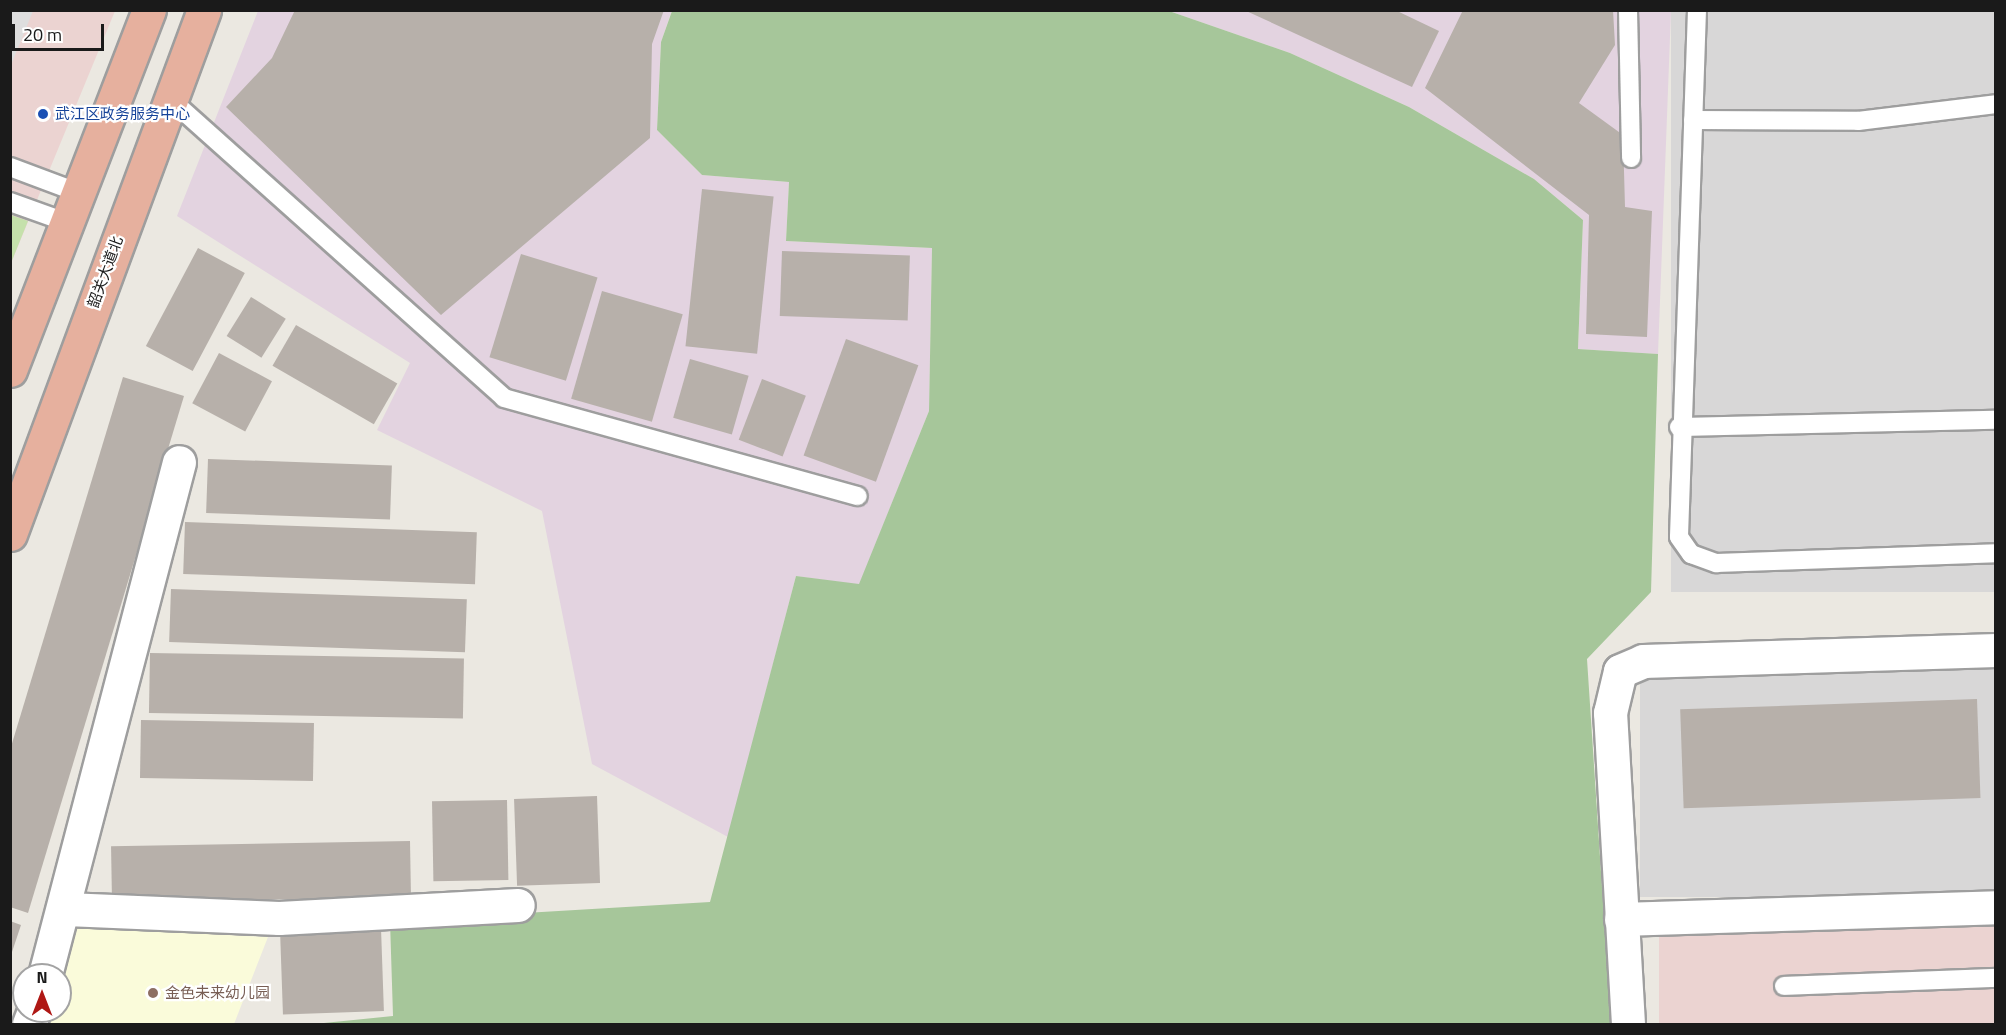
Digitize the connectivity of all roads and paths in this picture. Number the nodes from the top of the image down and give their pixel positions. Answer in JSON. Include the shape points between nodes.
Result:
{"nodes":[{"id":1,"x":149,"y":10,"type":"edge"},
{"id":2,"x":204,"y":10,"type":"edge"},
{"id":3,"x":1628,"y":10,"type":"edge"},
{"id":4,"x":1697,"y":10,"type":"edge"},
{"id":5,"x":170,"y":99,"type":"junction"},
{"id":6,"x":1995,"y":104,"type":"edge"},
{"id":7,"x":1693,"y":120,"type":"junction"},
{"id":8,"x":1631,"y":158,"type":"dead end"},
{"id":9,"x":10,"y":167,"type":"edge"},
{"id":10,"x":77,"y":192,"type":"junction"},
{"id":11,"x":10,"y":202,"type":"edge"},
{"id":12,"x":66,"y":222,"type":"junction"},
{"id":13,"x":10,"y":370,"type":"edge"},
{"id":14,"x":1995,"y":420,"type":"edge"},
{"id":15,"x":1679,"y":427,"type":"junction"},
{"id":16,"x":179,"y":462,"type":"dead end"},
{"id":17,"x":858,"y":496,"type":"dead end"},
{"id":18,"x":10,"y":534,"type":"edge"},
{"id":19,"x":1995,"y":553,"type":"edge"},
{"id":20,"x":1995,"y":650,"type":"edge"},
{"id":21,"x":518,"y":905,"type":"dead end"},
{"id":22,"x":1995,"y":907,"type":"edge"},
{"id":23,"x":66,"y":909,"type":"junction"},
{"id":24,"x":1621,"y":919,"type":"junction"},
{"id":25,"x":49,"y":963,"type":"edge"},
{"id":26,"x":1995,"y":978,"type":"edge"},
{"id":27,"x":1784,"y":986,"type":"dead end"},
{"id":28,"x":1628,"y":1024,"type":"edge"}],
"edges":[{"from":1,"to":10,"type":"highway"},
{"from":2,"to":5,"type":"highway","name":"韶关大道北"},
{"from":3,"to":8,"type":"lane"},
{"from":4,"to":7,"type":"lane"},
{"from":5,"to":17,"type":"lane","via":[[504,398]]},
{"from":5,"to":18,"type":"highway","name":"韶关大道北"},
{"from":6,"to":7,"type":"lane","via":[[1858,121]]},
{"from":7,"to":15,"type":"lane"},
{"from":9,"to":10,"type":"lane"},
{"from":10,"to":12,"type":"highway"},
{"from":11,"to":12,"type":"lane"},
{"from":12,"to":13,"type":"highway"},
{"from":14,"to":15,"type":"lane"},
{"from":15,"to":19,"type":"lane","via":[[1679,537],[1691,554],[1716,562]]},
{"from":16,"to":23,"type":"street"},
{"from":20,"to":24,"type":"street","via":[[1643,661],[1620,671],[1610,713]]},
{"from":21,"to":23,"type":"street","via":[[279,918]]},
{"from":22,"to":24,"type":"street"},
{"from":23,"to":25,"type":"street"},
{"from":24,"to":28,"type":"street"},
{"from":26,"to":27,"type":"lane"}]}
